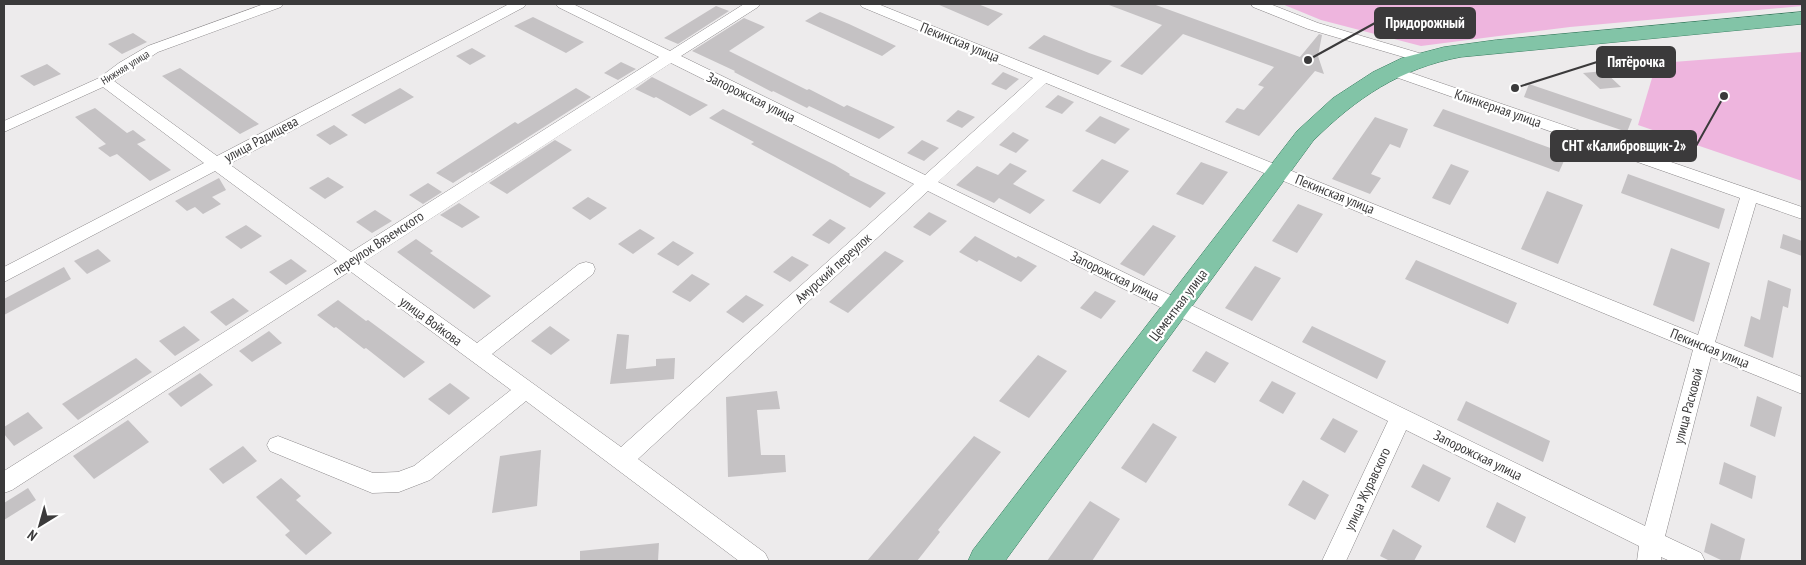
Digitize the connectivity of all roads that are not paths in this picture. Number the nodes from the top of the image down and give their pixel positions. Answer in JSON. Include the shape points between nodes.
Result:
{"nodes":[{"id":1,"x":276,"y":4,"type":"edge"},
{"id":2,"x":519,"y":4,"type":"edge"},
{"id":3,"x":563,"y":4,"type":"edge"},
{"id":4,"x":752,"y":4,"type":"edge"},
{"id":5,"x":867,"y":4,"type":"edge"},
{"id":6,"x":1258,"y":4,"type":"edge"},
{"id":7,"x":1802,"y":18,"type":"edge"},
{"id":8,"x":670,"y":56,"type":"junction"},
{"id":9,"x":1424,"y":59,"type":"junction"},
{"id":10,"x":1392,"y":71,"type":"junction"},
{"id":11,"x":1044,"y":76,"type":"junction"},
{"id":12,"x":104,"y":81,"type":"junction"},
{"id":13,"x":4,"y":127,"type":"edge"},
{"id":14,"x":216,"y":163,"type":"junction"},
{"id":15,"x":1277,"y":171,"type":"junction"},
{"id":16,"x":927,"y":183,"type":"junction"},
{"id":17,"x":1750,"y":195,"type":"junction"},
{"id":18,"x":1802,"y":214,"type":"edge"},
{"id":19,"x":349,"y":262,"type":"junction"},
{"id":20,"x":586,"y":268,"type":"dead end"},
{"id":21,"x":4,"y":275,"type":"edge"},
{"id":22,"x":1176,"y":306,"type":"junction"},
{"id":23,"x":1704,"y":346,"type":"junction"},
{"id":24,"x":477,"y":354,"type":"junction"},
{"id":25,"x":1802,"y":386,"type":"edge"},
{"id":26,"x":526,"y":390,"type":"junction"},
{"id":27,"x":1401,"y":417,"type":"junction"},
{"id":28,"x":278,"y":445,"type":"dead end"},
{"id":29,"x":622,"y":460,"type":"junction"},
{"id":30,"x":4,"y":483,"type":"edge"},
{"id":31,"x":1652,"y":541,"type":"junction"},
{"id":32,"x":757,"y":561,"type":"edge"},
{"id":33,"x":985,"y":561,"type":"edge"},
{"id":34,"x":1334,"y":561,"type":"edge"},
{"id":35,"x":1649,"y":561,"type":"edge"},
{"id":36,"x":1693,"y":561,"type":"edge"}],
"edges":[{"from":1,"to":12,"type":"street","name":"Нижняя улица","via":[[152,50]]},
{"from":2,"to":14,"type":"street","name":"улица Радищева"},
{"from":3,"to":8,"type":"street","name":"Запорожская улица"},
{"from":4,"to":8,"type":"street","name":"переулок Вяземского"},
{"from":5,"to":11,"type":"street","name":"Пекинская улица"},
{"from":6,"to":9,"type":"street","via":[[1314,26]]},
{"from":7,"to":9,"type":"main road","name":"Цементная улица","via":[[1470,49]]},
{"from":8,"to":16,"type":"street","name":"Запорожская улица"},
{"from":8,"to":19,"type":"street","name":"переулок Вяземского"},
{"from":9,"to":10,"type":"main road","name":"Цементная улица"},
{"from":10,"to":15,"type":"main road","name":"Цементная улица","via":[[1353,93],[1327,113]]},
{"from":10,"to":17,"type":"street","name":"Клинкерная улица"},
{"from":11,"to":15,"type":"street","name":"Пекинская улица"},
{"from":11,"to":16,"type":"street","name":"Амурский переулок"},
{"from":12,"to":13,"type":"street","name":"Нижняя улица"},
{"from":12,"to":14,"type":"street","name":"улица Войкова"},
{"from":14,"to":19,"type":"street","name":"улица Войкова"},
{"from":14,"to":21,"type":"street","name":"улица Радищева"},
{"from":15,"to":22,"type":"main road","name":"Цементная улица"},
{"from":15,"to":23,"type":"street","name":"Пекинская улица"},
{"from":16,"to":22,"type":"street","name":"Запорожская улица"},
{"from":16,"to":29,"type":"street","name":"Амурский переулок"},
{"from":17,"to":18,"type":"street","name":"Клинкерная улица"},
{"from":17,"to":23,"type":"street","name":"улица Расковой"},
{"from":19,"to":24,"type":"street","name":"улица Войкова"},
{"from":19,"to":30,"type":"street","name":"переулок Вяземского"},
{"from":20,"to":24,"type":"street"},
{"from":22,"to":27,"type":"street","name":"Запорожская улица"},
{"from":22,"to":33,"type":"main road","name":"Цементная улица"},
{"from":23,"to":25,"type":"street","name":"Пекинская улица"},
{"from":23,"to":31,"type":"street","name":"улица Расковой"},
{"from":24,"to":26,"type":"street","name":"улица Войкова"},
{"from":26,"to":28,"type":"street","via":[[422,473],[399,482],[372,483]]},
{"from":26,"to":29,"type":"street","name":"улица Войкова"},
{"from":27,"to":31,"type":"street","name":"Запорожская улица"},
{"from":27,"to":34,"type":"street","name":"улица Журавского"},
{"from":29,"to":32,"type":"street","name":"улица Войкова"},
{"from":31,"to":35,"type":"street","name":"улица Расковой"},
{"from":31,"to":36,"type":"street","name":"Запорожская улица"}]}
